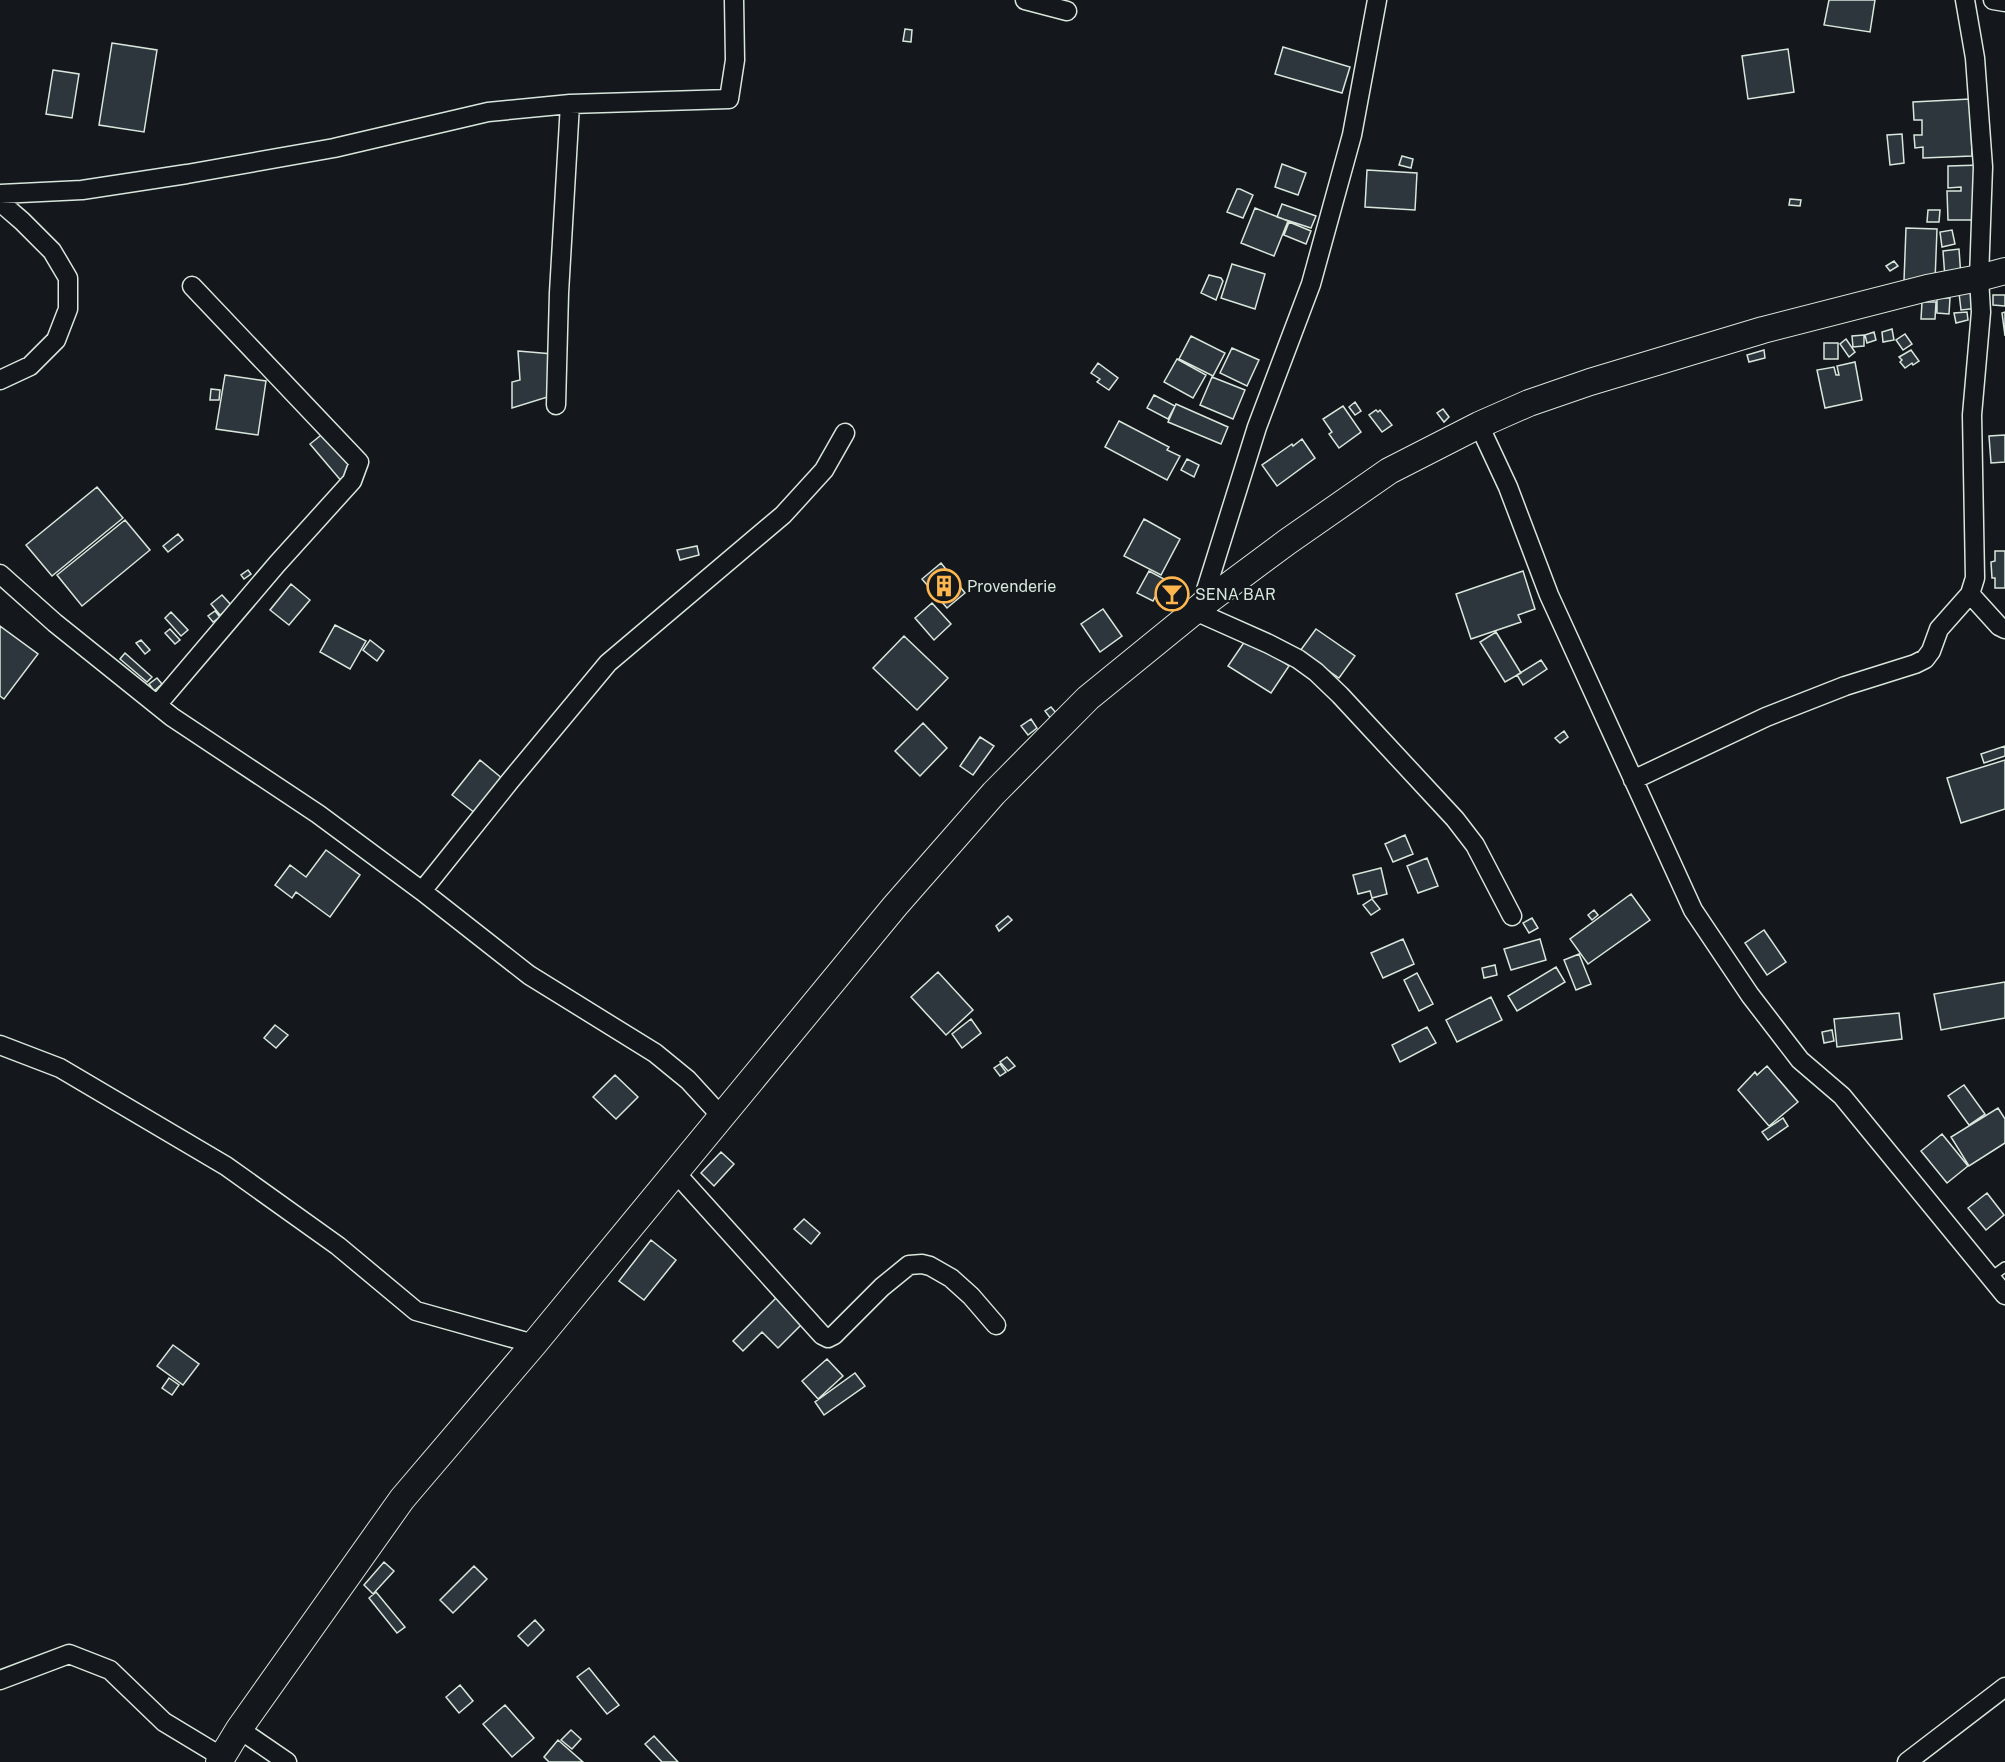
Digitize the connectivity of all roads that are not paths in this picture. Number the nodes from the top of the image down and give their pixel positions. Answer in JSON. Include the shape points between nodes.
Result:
{"nodes":[{"id":1,"x":734,"y":0,"type":"edge"},
{"id":2,"x":1025,"y":0,"type":"edge"},
{"id":3,"x":1377,"y":0,"type":"edge"},
{"id":4,"x":1965,"y":0,"type":"edge"},
{"id":5,"x":1993,"y":0,"type":"edge"},
{"id":6,"x":2005,"y":2,"type":"edge"},
{"id":7,"x":1067,"y":11,"type":"dead end"},
{"id":8,"x":570,"y":104,"type":"junction"},
{"id":9,"x":0,"y":194,"type":"edge"},
{"id":10,"x":0,"y":202,"type":"edge"},
{"id":11,"x":2005,"y":271,"type":"edge"},
{"id":12,"x":1979,"y":278,"type":"junction"},
{"id":13,"x":192,"y":286,"type":"dead end"},
{"id":14,"x":0,"y":380,"type":"edge"},
{"id":15,"x":556,"y":405,"type":"dead end"},
{"id":16,"x":1479,"y":425,"type":"junction"},
{"id":17,"x":844,"y":433,"type":"dead end"},
{"id":18,"x":0,"y":574,"type":"edge"},
{"id":19,"x":1970,"y":594,"type":"junction"},
{"id":20,"x":1198,"y":608,"type":"junction"},
{"id":21,"x":2005,"y":629,"type":"edge"},
{"id":22,"x":158,"y":705,"type":"junction"},
{"id":23,"x":1633,"y":780,"type":"junction"},
{"id":24,"x":422,"y":891,"type":"junction"},
{"id":25,"x":1512,"y":916,"type":"dead end"},
{"id":26,"x":0,"y":1045,"type":"edge"},
{"id":27,"x":721,"y":1116,"type":"junction"},
{"id":28,"x":675,"y":1172,"type":"junction"},
{"id":29,"x":1998,"y":1272,"type":"edge"},
{"id":30,"x":2005,"y":1295,"type":"edge"},
{"id":31,"x":996,"y":1325,"type":"dead end"},
{"id":32,"x":534,"y":1344,"type":"junction"},
{"id":33,"x":0,"y":1680,"type":"edge"},
{"id":34,"x":2005,"y":1688,"type":"edge"},
{"id":35,"x":239,"y":1729,"type":"junction"},
{"id":36,"x":221,"y":1760,"type":"edge"},
{"id":37,"x":287,"y":1762,"type":"edge"},
{"id":38,"x":1907,"y":1762,"type":"edge"}],
"edges":[{"from":1,"to":8,"type":"street","via":[[735,60],[729,99]]},
{"from":2,"to":7,"type":"street"},
{"from":3,"to":20,"type":"street","via":[[1352,135],[1311,284],[1257,427]]},
{"from":4,"to":12,"type":"street","via":[[1975,58],[1983,167]]},
{"from":5,"to":6,"type":"street"},
{"from":8,"to":9,"type":"street","via":[[488,112],[334,148],[187,174],[82,190]]},
{"from":8,"to":15,"type":"street"},
{"from":10,"to":14,"type":"street","via":[[52,251],[68,278],[68,309],[56,340],[30,366]]},
{"from":11,"to":12,"type":"main road"},
{"from":12,"to":16,"type":"main road","via":[[1763,330],[1590,382]]},
{"from":12,"to":19,"type":"street","via":[[1981,312],[1972,415],[1975,578]]},
{"from":13,"to":22,"type":"street","via":[[359,462],[352,481]]},
{"from":16,"to":20,"type":"main road","via":[[1389,471]]},
{"from":16,"to":23,"type":"street","via":[[1508,487],[1549,595]]},
{"from":17,"to":24,"type":"street","via":[[824,470],[783,515],[609,663]]},
{"from":18,"to":22,"type":"street"},
{"from":19,"to":21,"type":"street"},
{"from":19,"to":23,"type":"street","via":[[1939,629],[1925,659],[1766,717]]},
{"from":20,"to":25,"type":"street","via":[[1298,659],[1340,694],[1455,819],[1475,845]]},
{"from":20,"to":27,"type":"main road","via":[[1088,698],[994,793]]},
{"from":22,"to":24,"type":"street","via":[[318,814]]},
{"from":23,"to":29,"type":"street","via":[[1693,910],[1750,995],[1800,1060],[1849,1105]]},
{"from":24,"to":27,"type":"street","via":[[529,975],[655,1053],[688,1080]]},
{"from":26,"to":32,"type":"street","via":[[60,1068],[226,1166],[338,1246],[416,1311]]},
{"from":27,"to":28,"type":"main road"},
{"from":28,"to":31,"type":"street","via":[[828,1338],[909,1265],[930,1266],[951,1278]]},
{"from":28,"to":32,"type":"main road"},
{"from":29,"to":30,"type":"street"},
{"from":32,"to":35,"type":"main road","via":[[402,1499]]},
{"from":33,"to":36,"type":"street","via":[[69,1654],[110,1670],[164,1722]]},
{"from":34,"to":38,"type":"street"},
{"from":35,"to":36,"type":"main road"},
{"from":35,"to":37,"type":"street"}]}
